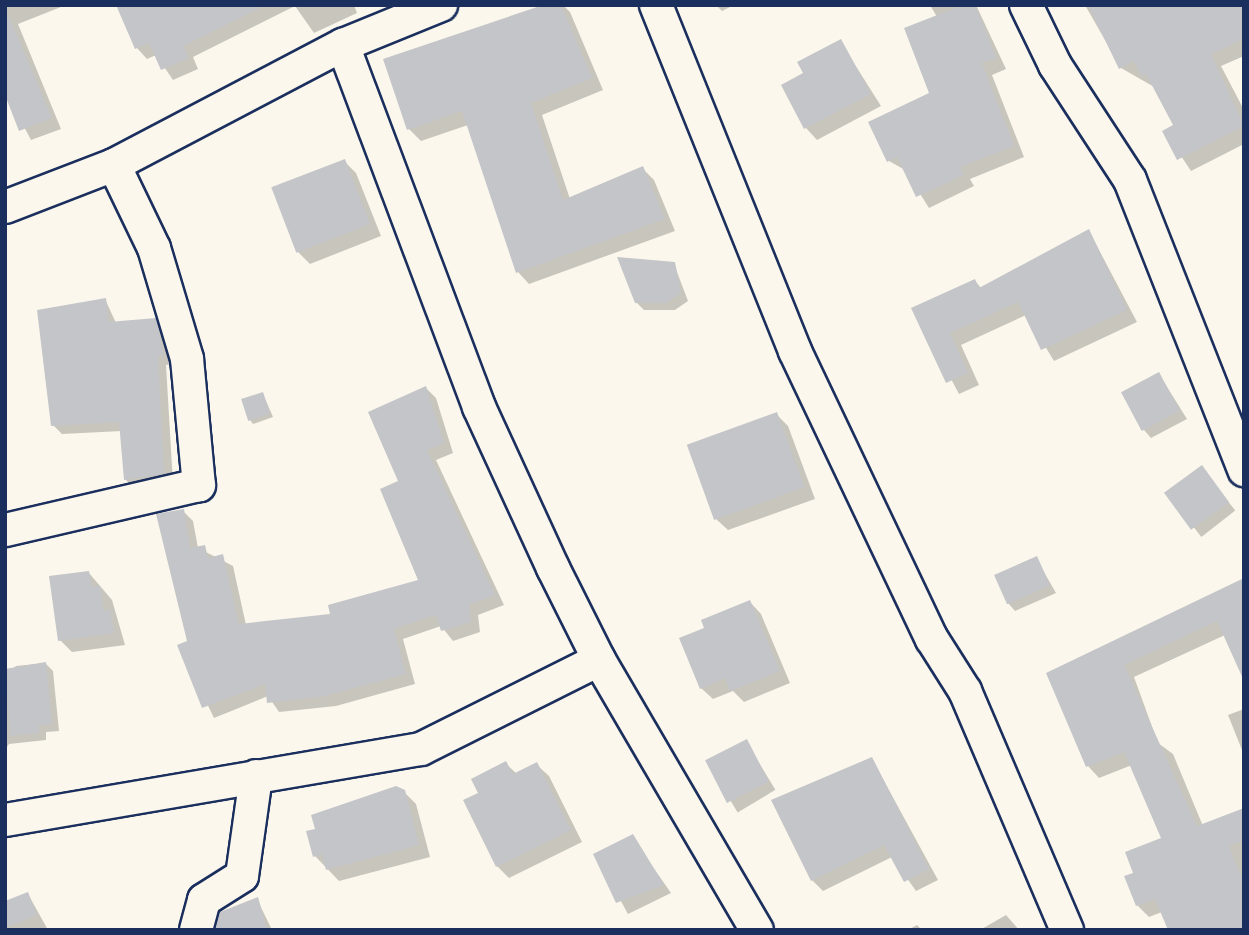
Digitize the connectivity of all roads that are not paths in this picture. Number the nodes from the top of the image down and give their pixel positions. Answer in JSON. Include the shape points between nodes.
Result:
{"nodes":[{"id":1,"x":441,"y":5,"type":"edge"},
{"id":2,"x":656,"y":5,"type":"edge"},
{"id":3,"x":1026,"y":5,"type":"edge"},
{"id":4,"x":387,"y":14,"type":"edge"},
{"id":5,"x":343,"y":45,"type":"junction"},
{"id":6,"x":114,"y":165,"type":"junction"},
{"id":7,"x":5,"y":208,"type":"edge"},
{"id":8,"x":1244,"y":470,"type":"edge"},
{"id":9,"x":5,"y":530,"type":"edge"},
{"id":10,"x":599,"y":660,"type":"junction"},
{"id":11,"x":256,"y":776,"type":"junction"},
{"id":12,"x":5,"y":820,"type":"edge"},
{"id":13,"x":196,"y":930,"type":"edge"},
{"id":14,"x":757,"y":930,"type":"edge"},
{"id":15,"x":1067,"y":930,"type":"edge"}],
"edges":[{"from":1,"to":4,"type":"street"},
{"from":2,"to":15,"type":"street","via":[[795,351],[932,639],[965,691]]},
{"from":3,"to":8,"type":"street","via":[[1055,65],[1130,180]]},
{"from":4,"to":5,"type":"street"},
{"from":5,"to":6,"type":"street"},
{"from":5,"to":10,"type":"street","via":[[479,407]]},
{"from":6,"to":7,"type":"street"},
{"from":6,"to":9,"type":"street","via":[[154,248],[187,359],[199,485]]},
{"from":10,"to":11,"type":"street","via":[[421,749]]},
{"from":10,"to":14,"type":"street"},
{"from":11,"to":12,"type":"street"},
{"from":11,"to":13,"type":"street","via":[[242,876],[204,900]]}]}
